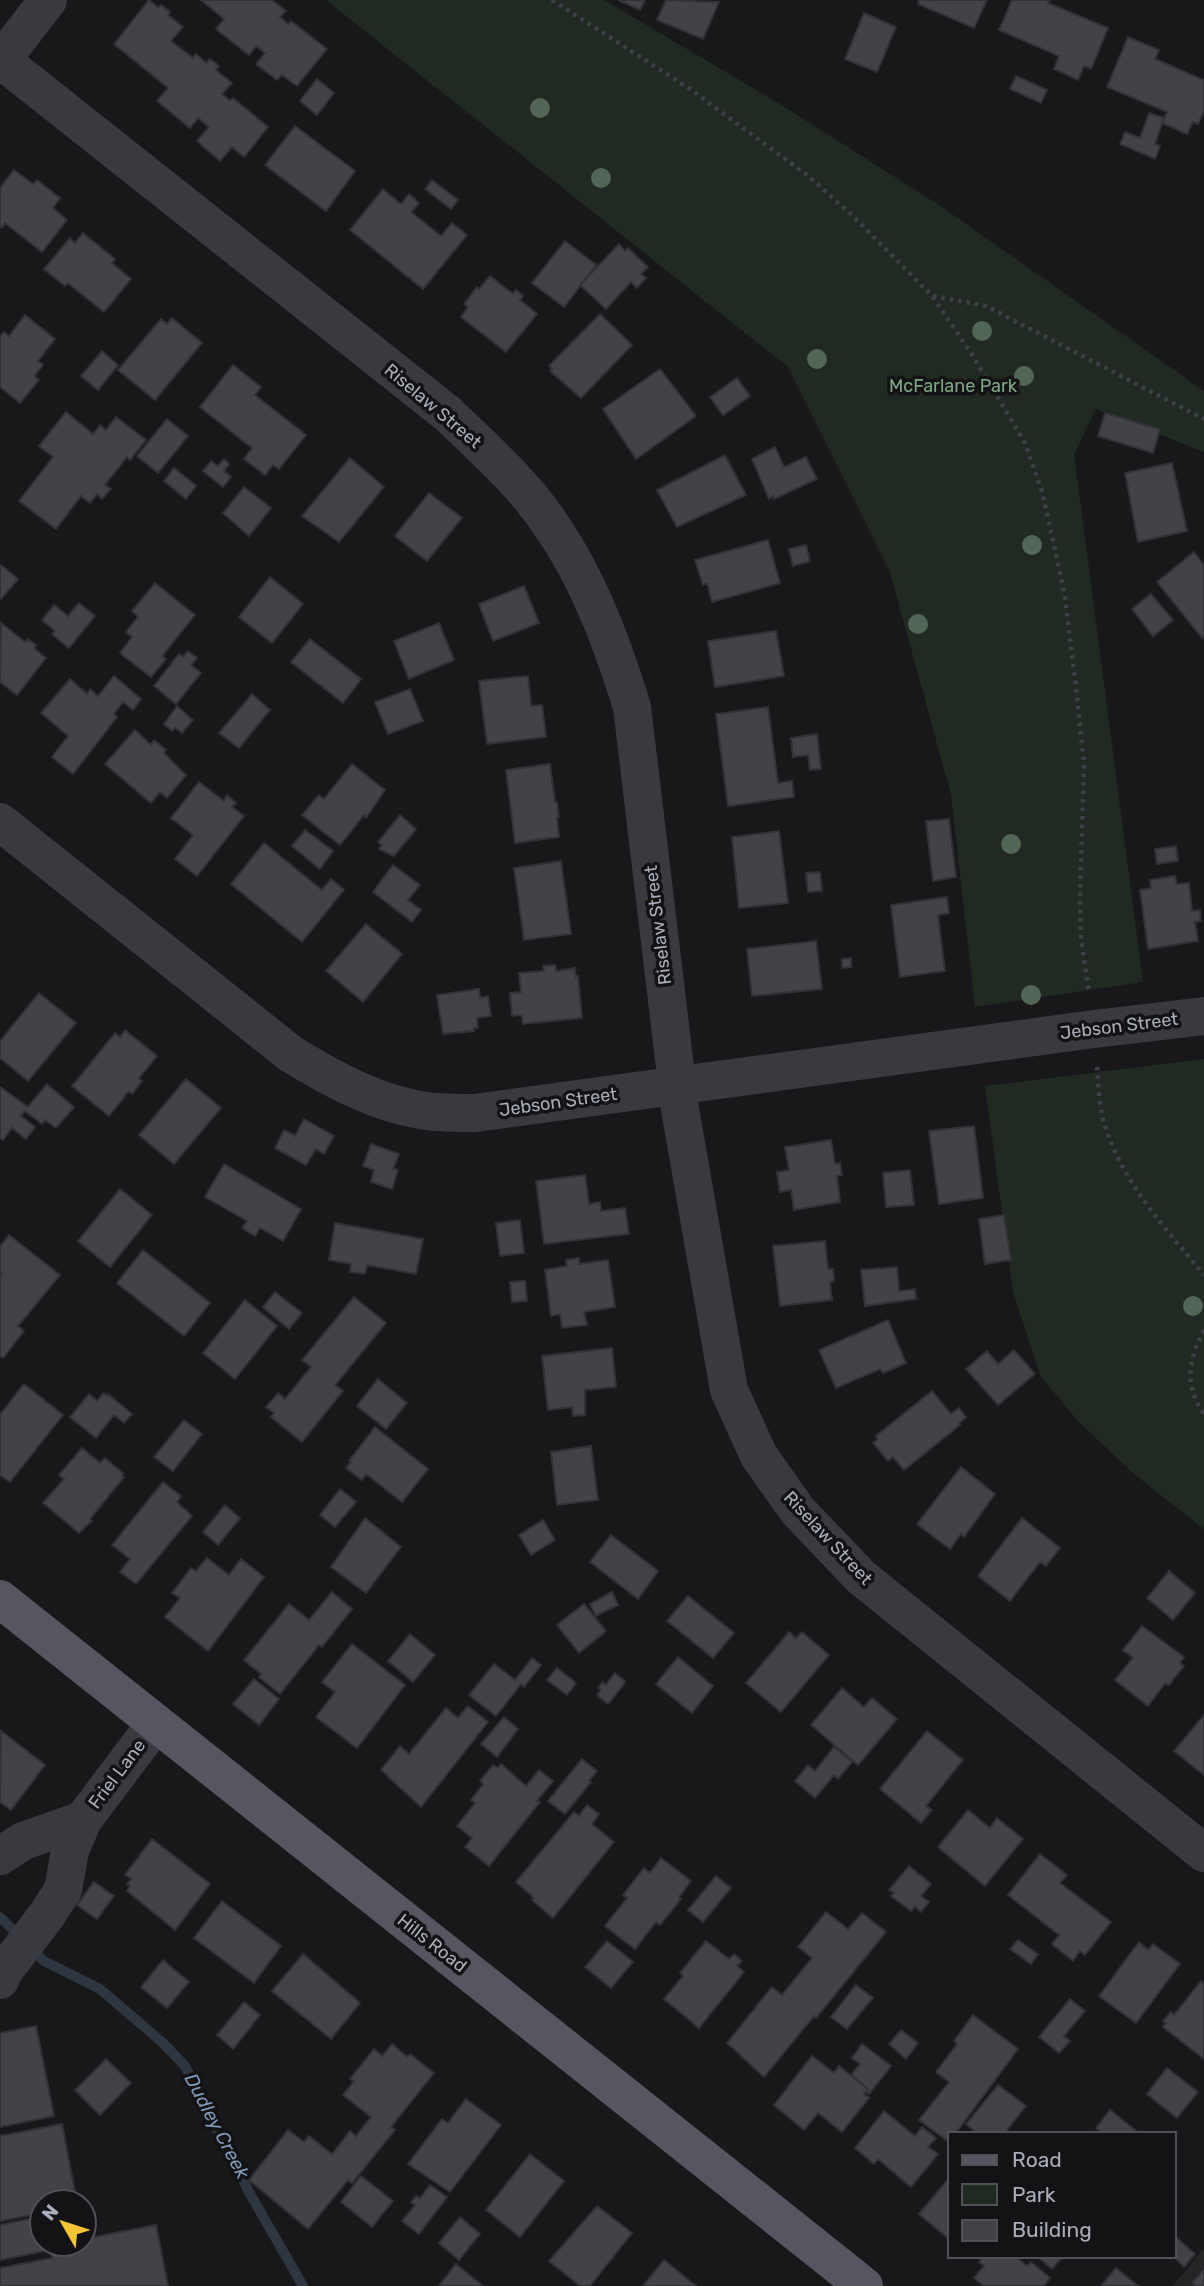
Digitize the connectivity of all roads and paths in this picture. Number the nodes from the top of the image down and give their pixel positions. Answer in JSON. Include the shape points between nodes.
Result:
{"nodes":[{"id":1,"x":48,"y":0,"type":"edge"},
{"id":2,"x":552,"y":0,"type":"edge"},
{"id":3,"x":1,"y":61,"type":"edge"},
{"id":4,"x":932,"y":296,"type":"junction"},
{"id":5,"x":1204,"y":419,"type":"edge"},
{"id":6,"x":0,"y":822,"type":"edge"},
{"id":7,"x":1204,"y":1016,"type":"edge"},
{"id":8,"x":1094,"y":1029,"type":"junction"},
{"id":9,"x":676,"y":1086,"type":"junction"},
{"id":10,"x":1204,"y":1275,"type":"edge"},
{"id":11,"x":1204,"y":1330,"type":"edge"},
{"id":12,"x":1204,"y":1414,"type":"edge"},
{"id":13,"x":0,"y":1599,"type":"edge"},
{"id":14,"x":156,"y":1723,"type":"junction"},
{"id":15,"x":83,"y":1820,"type":"junction"},
{"id":16,"x":1204,"y":1853,"type":"edge"},
{"id":17,"x":0,"y":1856,"type":"edge"},
{"id":18,"x":0,"y":1980,"type":"edge"},
{"id":19,"x":864,"y":2286,"type":"edge"}],
"edges":[{"from":1,"to":3,"type":"street"},
{"from":2,"to":4,"type":"path","via":[[690,89],[807,175]]},
{"from":3,"to":9,"type":"street","name":"Riselaw Street","via":[[448,414],[551,524],[589,589],[632,707]]},
{"from":4,"to":5,"type":"path","via":[[986,306]]},
{"from":4,"to":8,"type":"path","via":[[1025,443],[1053,540],[1065,598],[1084,764],[1081,939]]},
{"from":6,"to":9,"type":"street","name":"Jebson Street","via":[[291,1054],[370,1096],[425,1111],[475,1113]]},
{"from":7,"to":8,"type":"street","name":"Jebson Street"},
{"from":8,"to":9,"type":"street","name":"Jebson Street"},
{"from":8,"to":10,"type":"path","via":[[1102,1114],[1113,1148],[1136,1190]]},
{"from":9,"to":16,"type":"street","name":"Riselaw Street","via":[[729,1390],[759,1456],[798,1511],[861,1577]]},
{"from":11,"to":12,"type":"path","via":[[1189,1378]]},
{"from":13,"to":14,"type":"main road","name":"Hills Road"},
{"from":14,"to":15,"type":"street","name":"Friel Lane"},
{"from":14,"to":19,"type":"main road","name":"Hills Road"},
{"from":15,"to":17,"type":"street","name":"Friel Lane","via":[[23,1841]]},
{"from":15,"to":18,"type":"street","via":[[70,1851],[63,1890]]}]}
